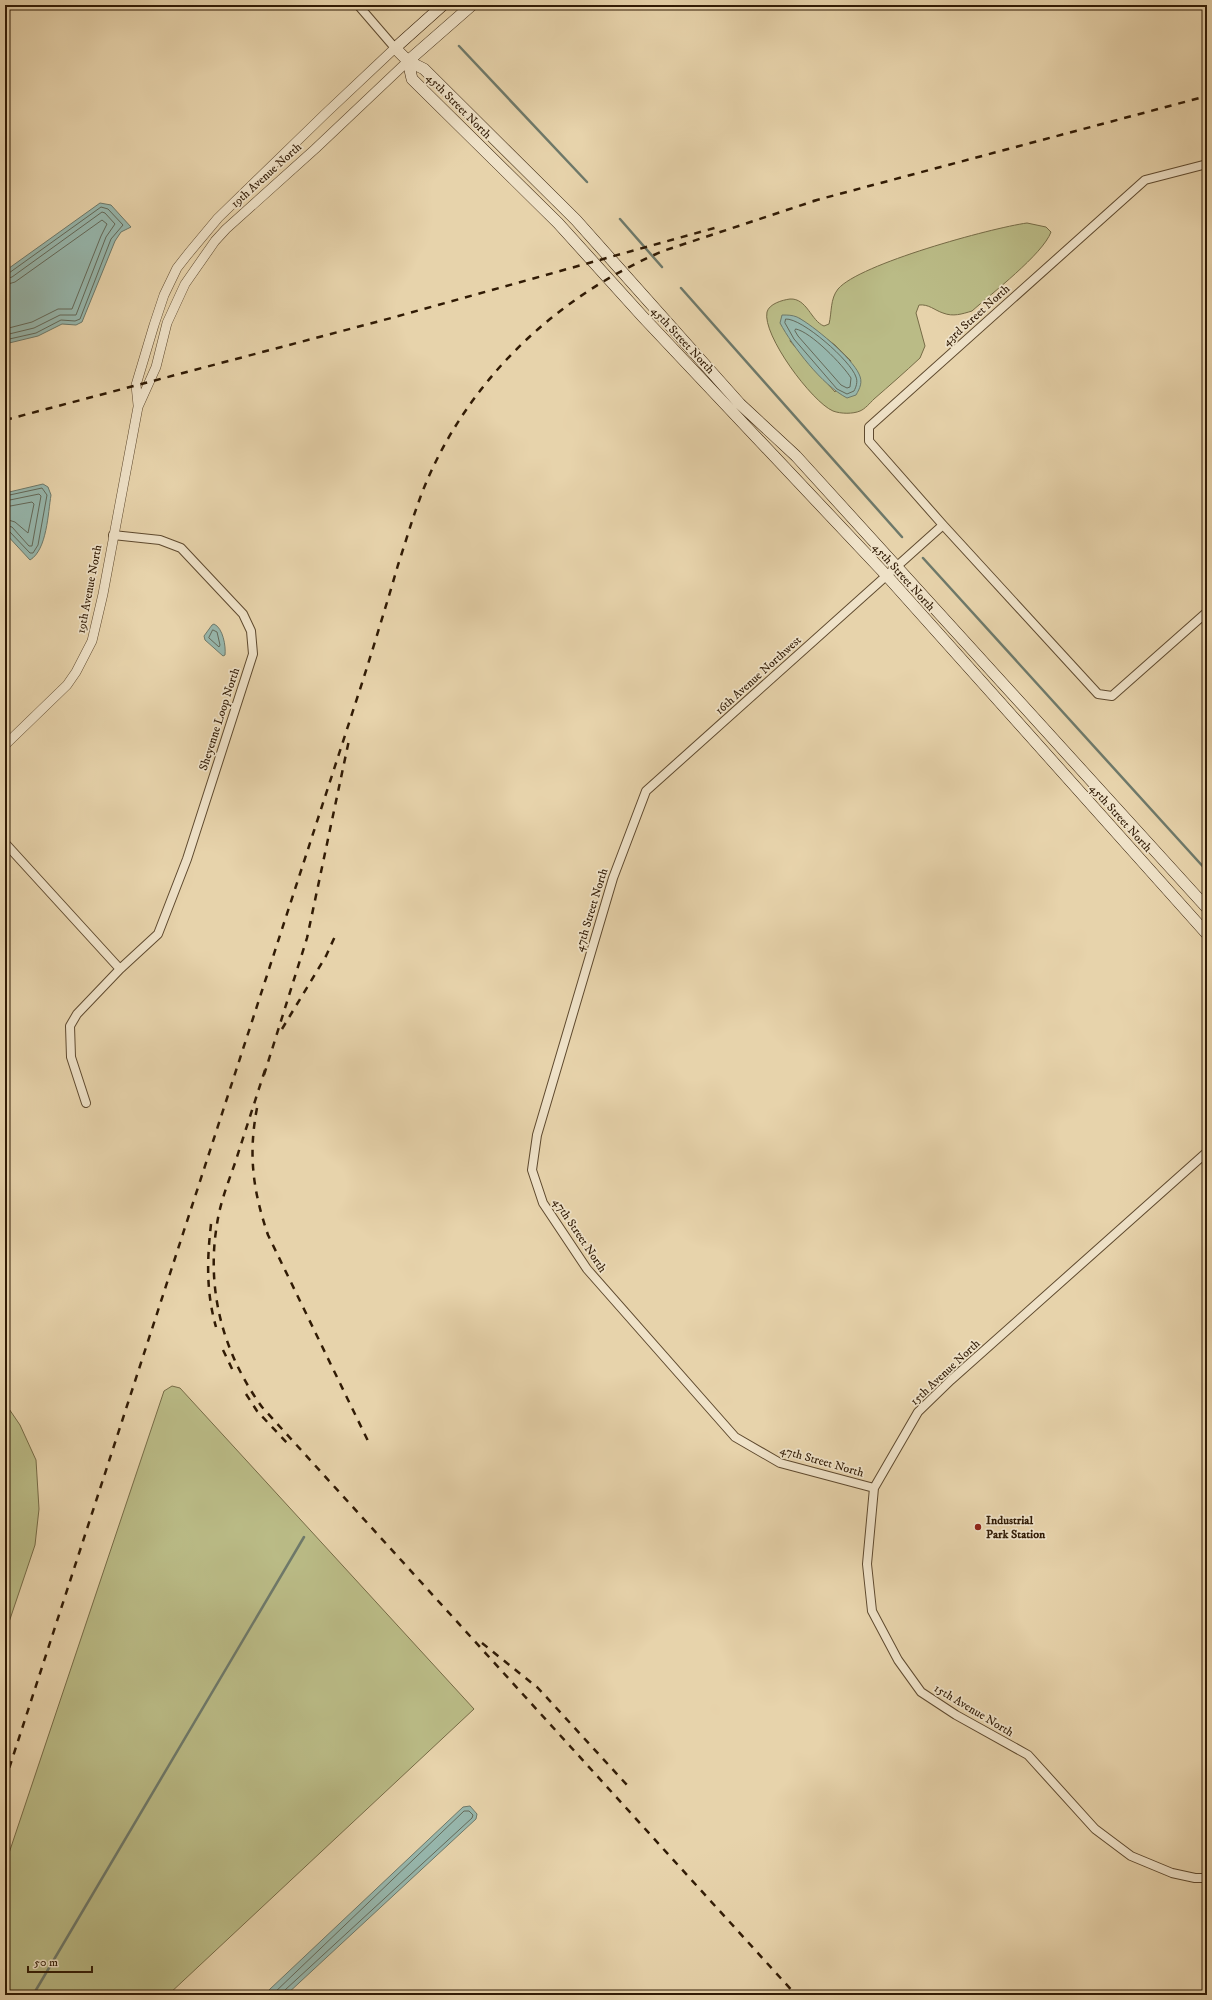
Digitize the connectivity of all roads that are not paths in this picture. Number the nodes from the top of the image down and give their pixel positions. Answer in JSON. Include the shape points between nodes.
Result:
{"nodes":[{"id":1,"x":358,"y":5,"type":"edge"},
{"id":2,"x":444,"y":5,"type":"edge"},
{"id":3,"x":472,"y":5,"type":"edge"},
{"id":4,"x":396,"y":48,"type":"junction"},
{"id":5,"x":408,"y":61,"type":"junction"},
{"id":6,"x":1207,"y":164,"type":"edge"},
{"id":7,"x":138,"y":407,"type":"junction"},
{"id":8,"x":943,"y":525,"type":"junction"},
{"id":9,"x":113,"y":535,"type":"junction"},
{"id":10,"x":897,"y":566,"type":"junction"},
{"id":11,"x":887,"y":576,"type":"junction"},
{"id":12,"x":1207,"y":612,"type":"edge"},
{"id":13,"x":5,"y":745,"type":"edge"},
{"id":14,"x":646,"y":791,"type":"joint"},
{"id":15,"x":5,"y":844,"type":"edge"},
{"id":16,"x":1207,"y":908,"type":"edge"},
{"id":17,"x":1207,"y":934,"type":"edge"},
{"id":18,"x":120,"y":968,"type":"junction"},
{"id":19,"x":86,"y":1103,"type":"dead end"},
{"id":20,"x":1207,"y":1152,"type":"edge"},
{"id":21,"x":874,"y":1488,"type":"junction"},
{"id":22,"x":1207,"y":1878,"type":"edge"}],
"edges":[{"from":1,"to":4,"type":"street"},
{"from":2,"to":4,"type":"main road","name":"19th Avenue North"},
{"from":3,"to":5,"type":"main road","name":"19th Avenue North"},
{"from":4,"to":5,"type":"main road"},
{"from":4,"to":7,"type":"street","name":"19th Avenue North","via":[[218,218],[184,258],[164,295],[154,325],[136,385]]},
{"from":5,"to":7,"type":"street","name":"19th Avenue North","via":[[215,241],[191,274],[172,310],[156,367]]},
{"from":5,"to":10,"type":"main road","name":"45th Street North","via":[[424,69],[576,220],[740,404],[796,456]]},
{"from":5,"to":11,"type":"main road","name":"45th Street North","via":[[412,79],[558,223]]},
{"from":6,"to":8,"type":"street","name":"43rd Street North","via":[[1145,180],[869,428],[869,441]]},
{"from":7,"to":9,"type":"street","name":"19th Avenue North"},
{"from":8,"to":10,"type":"street","name":"16th Avenue Northwest"},
{"from":8,"to":12,"type":"street","name":"43rd Street North","via":[[1098,694],[1112,696]]},
{"from":9,"to":13,"type":"street","name":"19th Avenue North","via":[[96,626],[85,656],[62,690]]},
{"from":9,"to":18,"type":"street","name":"Sheyenne Loop North","via":[[160,540],[181,548],[243,614],[251,630],[253,654],[187,859],[158,934]]},
{"from":10,"to":11,"type":"street","name":"16th Avenue Northwest"},
{"from":10,"to":16,"type":"main road","name":"45th Street North"},
{"from":11,"to":14,"type":"street","name":"16th Avenue Northwest"},
{"from":11,"to":17,"type":"main road","name":"45th Street North"},
{"from":14,"to":21,"type":"street","name":"47th Street North","via":[[606,901],[537,1135],[532,1170],[543,1203],[587,1269],[735,1437],[780,1463]]},
{"from":15,"to":18,"type":"street"},
{"from":18,"to":19,"type":"street","name":"Sheyenne Loop North","via":[[70,1026],[71,1058]]},
{"from":20,"to":21,"type":"street","name":"15th Avenue North","via":[[918,1412]]},
{"from":21,"to":22,"type":"street","name":"15th Avenue North","via":[[867,1564],[872,1611],[898,1660],[921,1692],[956,1715],[1028,1755],[1096,1829],[1131,1856],[1172,1873]]}]}
